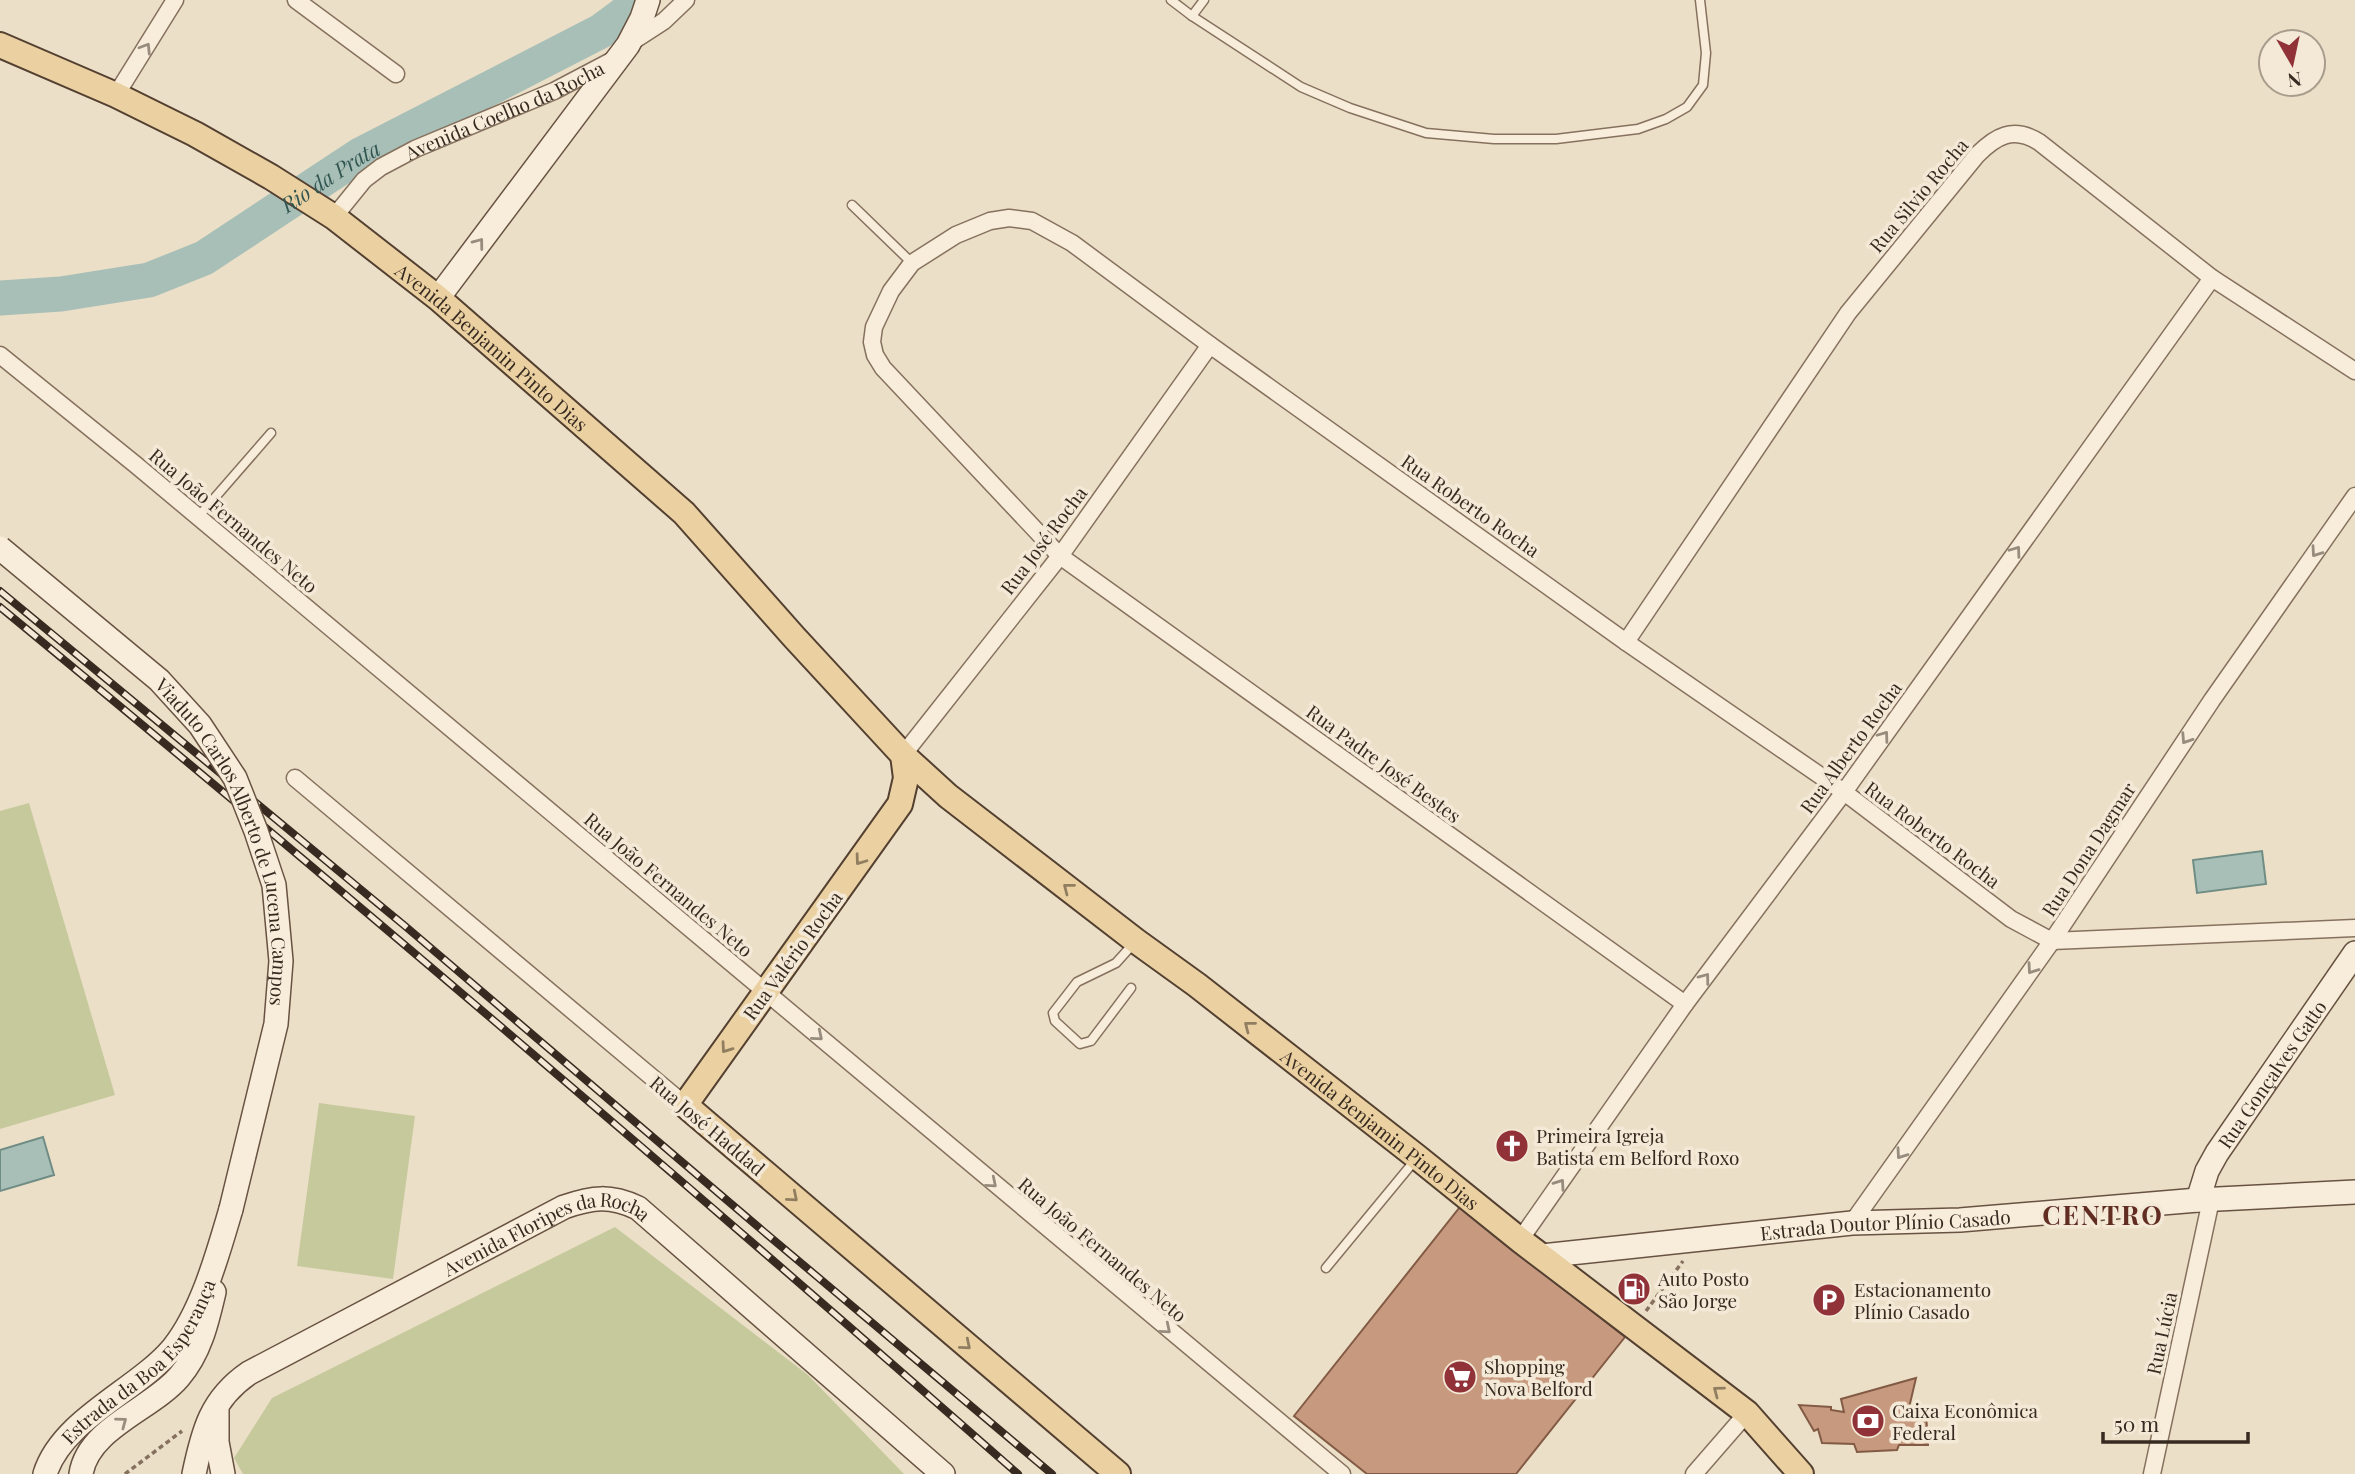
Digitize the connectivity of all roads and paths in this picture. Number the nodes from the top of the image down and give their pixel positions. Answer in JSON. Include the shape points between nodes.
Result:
{"nodes":[{"id":1,"x":175,"y":0,"type":"edge"},
{"id":2,"x":296,"y":0,"type":"edge"},
{"id":3,"x":686,"y":0,"type":"edge"},
{"id":4,"x":1171,"y":0,"type":"edge"},
{"id":5,"x":1204,"y":0,"type":"edge"},
{"id":6,"x":1700,"y":0,"type":"edge"},
{"id":7,"x":645,"y":9,"type":"edge"},
{"id":8,"x":1192,"y":16,"type":"junction"},
{"id":9,"x":0,"y":45,"type":"edge"},
{"id":10,"x":621,"y":52,"type":"junction"},
{"id":11,"x":396,"y":74,"type":"dead end"},
{"id":12,"x":116,"y":95,"type":"junction"},
{"id":13,"x":852,"y":205,"type":"dead end"},
{"id":14,"x":328,"y":213,"type":"junction"},
{"id":15,"x":912,"y":263,"type":"junction"},
{"id":16,"x":2212,"y":278,"type":"junction"},
{"id":17,"x":438,"y":298,"type":"junction"},
{"id":18,"x":1210,"y":345,"type":"junction"},
{"id":19,"x":0,"y":355,"type":"edge"},
{"id":20,"x":2355,"y":371,"type":"edge"},
{"id":21,"x":271,"y":433,"type":"dead end"},
{"id":22,"x":2355,"y":496,"type":"edge"},
{"id":23,"x":198,"y":517,"type":"junction"},
{"id":24,"x":0,"y":548,"type":"edge"},
{"id":25,"x":1060,"y":556,"type":"junction"},
{"id":26,"x":1626,"y":642,"type":"junction"},
{"id":27,"x":903,"y":755,"type":"junction"},
{"id":28,"x":295,"y":778,"type":"dead end"},
{"id":29,"x":1844,"y":792,"type":"junction"},
{"id":30,"x":948,"y":796,"type":"junction"},
{"id":31,"x":900,"y":804,"type":"junction"},
{"id":32,"x":2355,"y":928,"type":"edge"},
{"id":33,"x":1136,"y":941,"type":"junction"},
{"id":34,"x":2052,"y":941,"type":"junction"},
{"id":35,"x":2355,"y":953,"type":"edge"},
{"id":36,"x":1131,"y":988,"type":"dead end"},
{"id":37,"x":765,"y":992,"type":"junction"},
{"id":38,"x":1685,"y":1004,"type":"junction"},
{"id":39,"x":685,"y":1105,"type":"junction"},
{"id":40,"x":1418,"y":1157,"type":"junction"},
{"id":41,"x":2355,"y":1192,"type":"edge"},
{"id":42,"x":2204,"y":1200,"type":"junction"},
{"id":43,"x":231,"y":1209,"type":"joint"},
{"id":44,"x":1852,"y":1223,"type":"junction"},
{"id":45,"x":1520,"y":1240,"type":"junction"},
{"id":46,"x":1699,"y":1240,"type":"junction"},
{"id":47,"x":220,"y":1244,"type":"junction"},
{"id":48,"x":1542,"y":1256,"type":"junction"},
{"id":49,"x":1326,"y":1268,"type":"dead end"},
{"id":50,"x":1634,"y":1328,"type":"junction"},
{"id":51,"x":218,"y":1404,"type":"junction"},
{"id":52,"x":1747,"y":1413,"type":"junction"},
{"id":53,"x":187,"y":1427,"type":"dead end"},
{"id":54,"x":45,"y":1474,"type":"edge"},
{"id":55,"x":81,"y":1474,"type":"edge"},
{"id":56,"x":125,"y":1474,"type":"edge"},
{"id":57,"x":194,"y":1474,"type":"edge"},
{"id":58,"x":223,"y":1474,"type":"edge"},
{"id":59,"x":943,"y":1474,"type":"edge"},
{"id":60,"x":1118,"y":1474,"type":"edge"},
{"id":61,"x":1342,"y":1474,"type":"edge"},
{"id":62,"x":1694,"y":1474,"type":"edge"},
{"id":63,"x":1801,"y":1474,"type":"edge"},
{"id":64,"x":2152,"y":1474,"type":"edge"}],
"edges":[{"from":12,"to":1,"type":"street","one_way":true},
{"from":2,"to":11,"type":"street"},
{"from":3,"to":10,"type":"street"},
{"from":4,"to":8,"type":"lane"},
{"from":5,"to":8,"type":"lane"},
{"from":6,"to":8,"type":"lane","via":[[1706,53],[1703,85],[1686,107],[1638,129],[1556,139],[1426,133],[1350,108],[1301,88]]},
{"from":7,"to":10,"type":"main road","name":"Avenida Coelho da Rocha"},
{"from":9,"to":12,"type":"main road","name":"Avenida Benjamin Pinto Dias"},
{"from":10,"to":14,"type":"street","name":"Avenida Coelho da Rocha","via":[[554,91],[381,167]]},
{"from":17,"to":10,"type":"main road","name":"Avenida Coelho da Rocha","one_way":true},
{"from":12,"to":14,"type":"main road","name":"Avenida Benjamin Pinto Dias","via":[[195,134]]},
{"from":13,"to":15,"type":"lane"},
{"from":14,"to":17,"type":"main road","name":"Avenida Benjamin Pinto Dias"},
{"from":15,"to":18,"type":"street","name":"Rua Roberto Rocha","via":[[956,235],[990,221],[1032,221],[1072,243]]},
{"from":15,"to":25,"type":"street","name":"Rua Roberto Rocha","via":[[891,291],[874,327],[875,355]]},
{"from":16,"to":20,"type":"street","name":"Rua Silvio Rocha"},
{"from":16,"to":26,"type":"street","name":"Rua Silvio Rocha","via":[[2039,142],[2007,134],[1991,141],[1848,313]]},
{"from":29,"to":16,"type":"street","name":"Rua Alberto Rocha","one_way":true},
{"from":17,"to":27,"type":"main road","name":"Avenida Benjamin Pinto Dias","via":[[684,513]]},
{"from":18,"to":25,"type":"street","name":"Rua José Rocha"},
{"from":18,"to":26,"type":"street","name":"Rua Roberto Rocha"},
{"from":19,"to":23,"type":"street","name":"Rua João Fernandes Neto"},
{"from":21,"to":23,"type":"lane"},
{"from":22,"to":34,"type":"street","name":"Rua Dona Dagmar","one_way":true},
{"from":23,"to":37,"type":"street","name":"Rua João Fernandes Neto"},
{"from":24,"to":43,"type":"main road","name":"Viaduto Carlos Alberto de Lucena Campos","bridge":true,"via":[[159,680],[200,725],[235,778],[256,831],[274,885],[281,961],[276,1024]]},
{"from":25,"to":27,"type":"street","name":"Rua José Rocha"},
{"from":25,"to":38,"type":"street","name":"Rua Padre José Bestes"},
{"from":26,"to":29,"type":"street","name":"Rua Roberto Rocha"},
{"from":27,"to":30,"type":"main road","name":"Avenida Benjamin Pinto Dias"},
{"from":27,"to":31,"type":"main road","via":[[906,778]]},
{"from":28,"to":39,"type":"street","name":"Rua José Haddad"},
{"from":29,"to":34,"type":"street","name":"Rua Roberto Rocha","via":[[2011,919]]},
{"from":38,"to":29,"type":"street","name":"Rua Alberto Rocha","one_way":true},
{"from":30,"to":31,"type":"main road","via":[[922,796]]},
{"from":33,"to":30,"type":"main road","name":"Avenida Benjamin Pinto Dias","one_way":true},
{"from":31,"to":37,"type":"main road","name":"Rua Valério Rocha","one_way":true},
{"from":32,"to":34,"type":"street"},
{"from":33,"to":36,"type":"lane","via":[[1116,963],[1077,982],[1054,1013],[1055,1021],[1080,1044],[1086,1044]]},
{"from":40,"to":33,"type":"main road","name":"Avenida Benjamin Pinto Dias","one_way":true},
{"from":34,"to":44,"type":"street","name":"Rua Dona Dagmar","one_way":true},
{"from":35,"to":42,"type":"main road","name":"Rua Gonçalves Gatto","via":[[2217,1153],[2207,1171]]},
{"from":37,"to":39,"type":"main road","name":"Rua Valério Rocha","one_way":true},
{"from":37,"to":61,"type":"street","name":"Rua João Fernandes Neto","one_way":true},
{"from":45,"to":38,"type":"street","name":"Rua Alberto Rocha","one_way":true},
{"from":39,"to":60,"type":"main road","name":"Rua José Haddad","one_way":true},
{"from":40,"to":45,"type":"main road","name":"Avenida Benjamin Pinto Dias"},
{"from":40,"to":49,"type":"lane"},
{"from":41,"to":42,"type":"main road","name":"Estrada Doutor Plínio Casado"},
{"from":42,"to":44,"type":"main road","name":"Estrada Doutor Plínio Casado","via":[[1960,1220]]},
{"from":42,"to":64,"type":"street","name":"Rua Lúcia"},
{"from":43,"to":47,"type":"main road","name":"Estrada da Boa Esperança"},
{"from":44,"to":46,"type":"main road","name":"Estrada Doutor Plínio Casado"},
{"from":45,"to":48,"type":"main road","name":"Avenida Benjamin Pinto Dias"},
{"from":46,"to":48,"type":"main road","name":"Estrada Doutor Plínio Casado"},
{"from":46,"to":50,"type":"path"},
{"from":47,"to":54,"type":"main road","name":"Estrada da Boa Esperança","via":[[197,1306],[175,1345],[66,1438]]},
{"from":55,"to":47,"type":"main road","name":"Estrada da Boa Esperança","one_way":true,"via":[[86,1456],[97,1443],[169,1388],[194,1356],[217,1278]]},
{"from":48,"to":50,"type":"main road","name":"Avenida Benjamin Pinto Dias"},
{"from":52,"to":50,"type":"main road","name":"Avenida Benjamin Pinto Dias","one_way":true},
{"from":51,"to":57,"type":"main road","name":"Avenida Floripes da Rocha","via":[[202,1436]]},
{"from":51,"to":58,"type":"main road","via":[[217,1442]]},
{"from":51,"to":59,"type":"main road","name":"Avenida Floripes da Rocha","via":[[238,1381],[272,1361],[564,1207],[608,1198],[638,1208]]},
{"from":52,"to":62,"type":"street"},
{"from":52,"to":63,"type":"main road","name":"Avenida Benjamin Pinto Dias"},
{"from":53,"to":56,"type":"path"}]}
